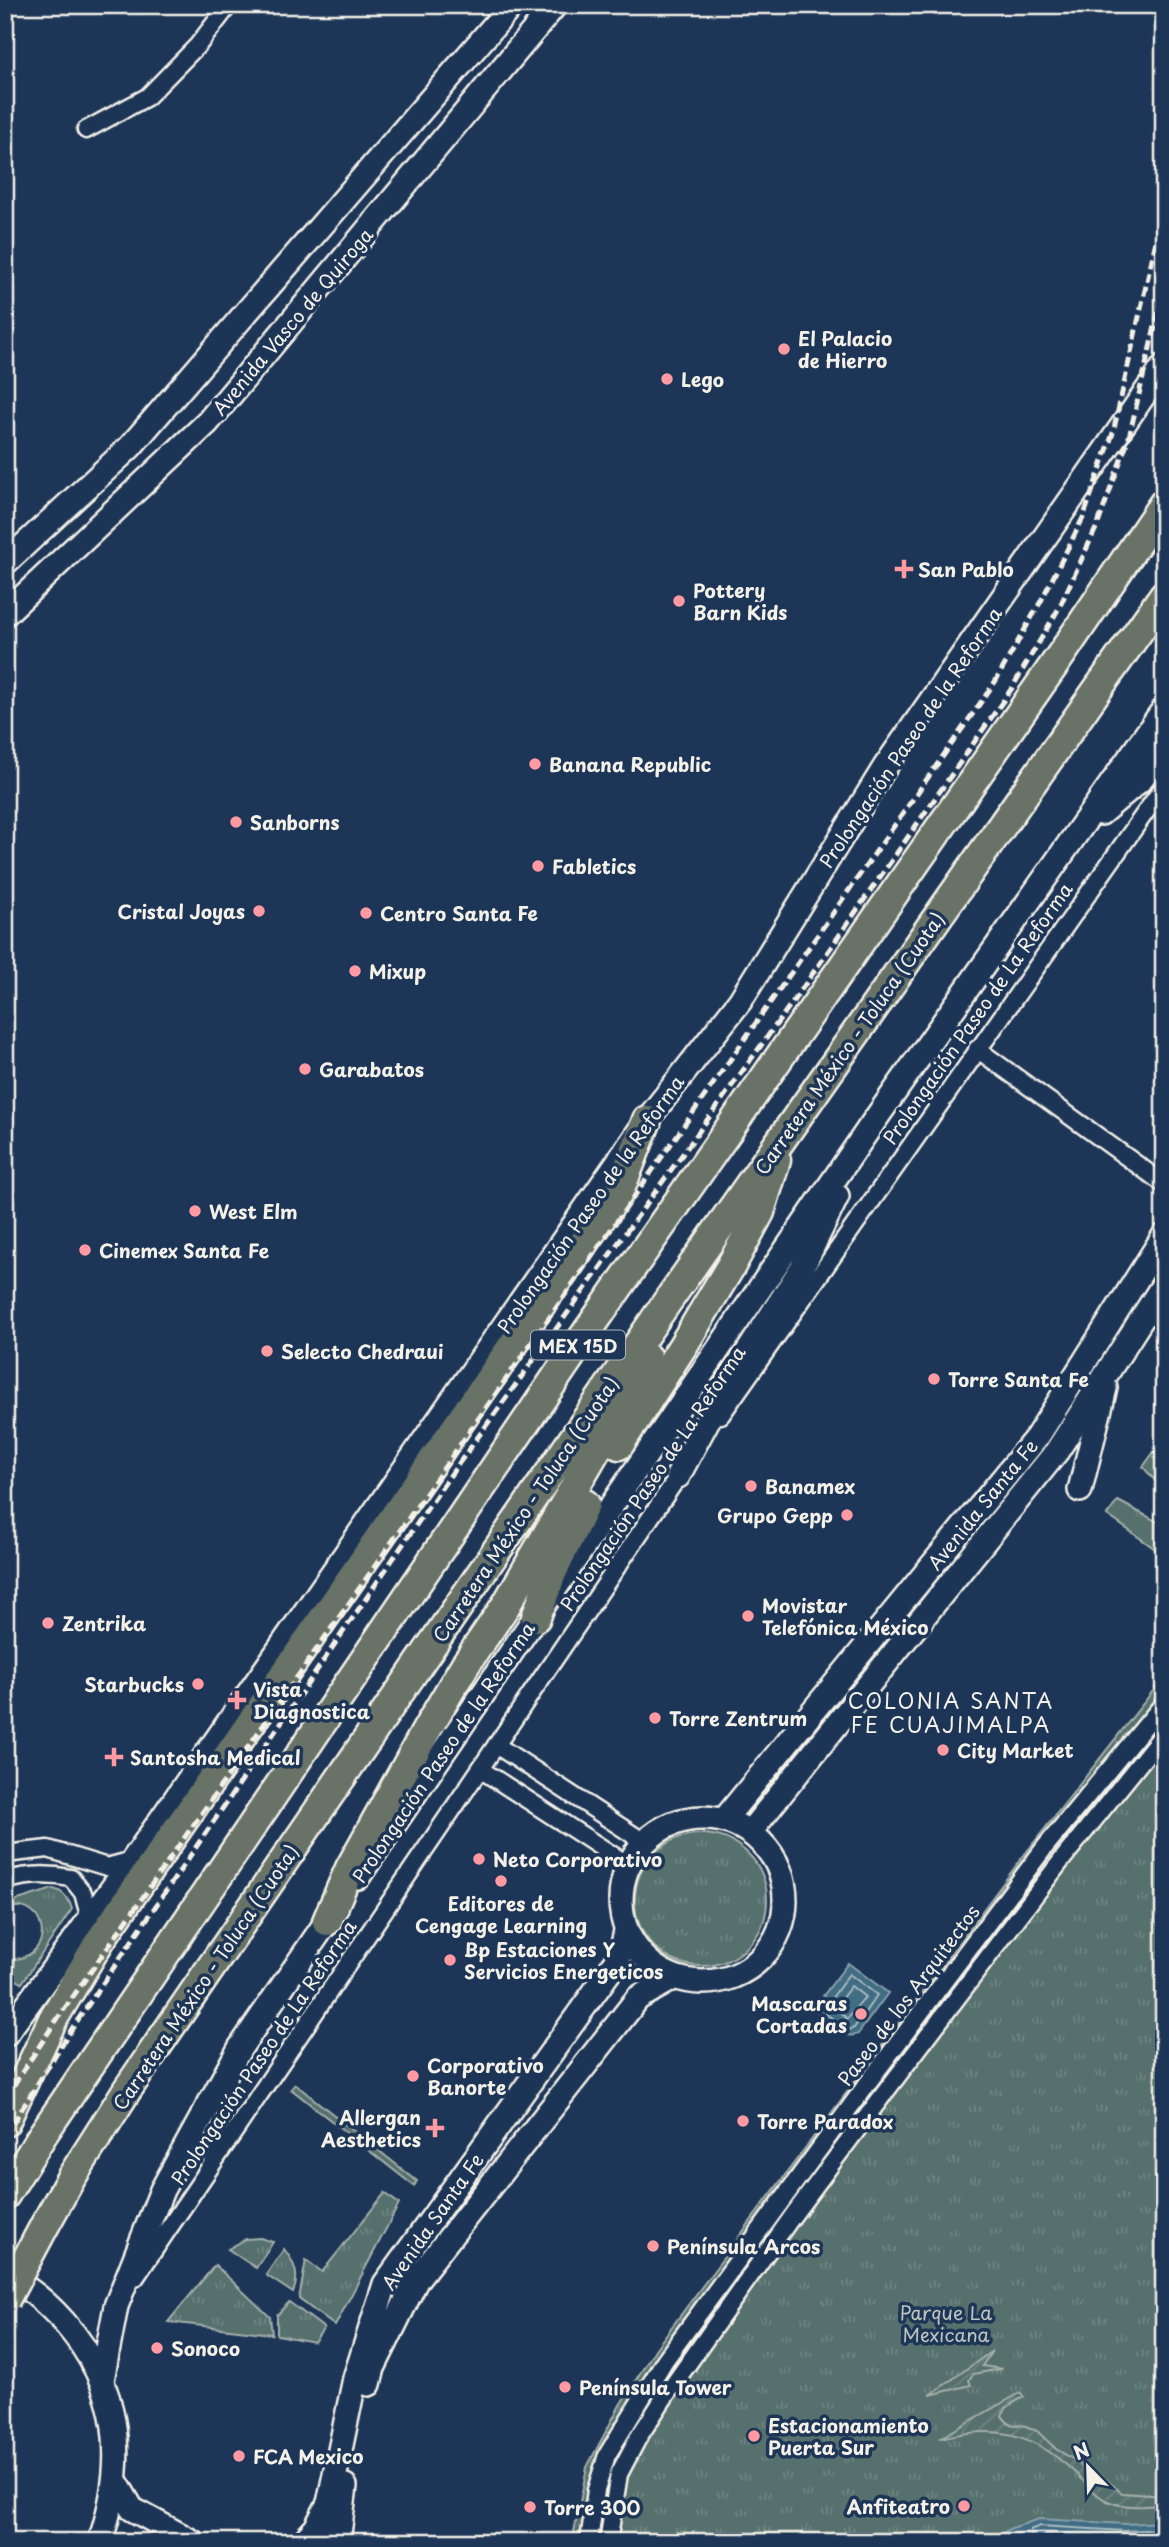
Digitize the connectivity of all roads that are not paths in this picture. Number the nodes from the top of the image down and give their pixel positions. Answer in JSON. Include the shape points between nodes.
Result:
{"nodes":[{"id":1,"x":229,"y":5,"type":"edge"},
{"id":2,"x":512,"y":5,"type":"edge"},
{"id":3,"x":555,"y":5,"type":"edge"},
{"id":4,"x":86,"y":130,"type":"dead end"},
{"id":5,"x":1164,"y":366,"type":"edge"},
{"id":6,"x":1164,"y":503,"type":"edge"},
{"id":7,"x":5,"y":563,"type":"edge"},
{"id":8,"x":1164,"y":595,"type":"edge"},
{"id":9,"x":5,"y":614,"type":"edge"},
{"id":10,"x":1164,"y":709,"type":"edge"},
{"id":11,"x":1164,"y":749,"type":"edge"},
{"id":12,"x":1164,"y":786,"type":"edge"},
{"id":13,"x":1077,"y":833,"type":"junction"},
{"id":14,"x":977,"y":1049,"type":"junction"},
{"id":15,"x":647,"y":1120,"type":"junction"},
{"id":16,"x":872,"y":1124,"type":"junction"},
{"id":17,"x":784,"y":1135,"type":"junction"},
{"id":18,"x":1164,"y":1184,"type":"edge"},
{"id":19,"x":1164,"y":1236,"type":"edge"},
{"id":20,"x":1164,"y":1284,"type":"edge"},
{"id":21,"x":667,"y":1302,"type":"junction"},
{"id":22,"x":1110,"y":1367,"type":"junction"},
{"id":23,"x":678,"y":1476,"type":"junction"},
{"id":24,"x":1080,"y":1490,"type":"dead end"},
{"id":25,"x":536,"y":1617,"type":"junction"},
{"id":26,"x":1164,"y":1703,"type":"edge"},
{"id":27,"x":1164,"y":1733,"type":"edge"},
{"id":28,"x":496,"y":1745,"type":"junction"},
{"id":29,"x":480,"y":1769,"type":"junction"},
{"id":30,"x":724,"y":1820,"type":"junction"},
{"id":31,"x":750,"y":1832,"type":"junction"},
{"id":32,"x":644,"y":1842,"type":"junction"},
{"id":33,"x":1045,"y":1847,"type":"junction"},
{"id":34,"x":5,"y":1854,"type":"edge"},
{"id":35,"x":133,"y":1860,"type":"junction"},
{"id":36,"x":1061,"y":1861,"type":"junction"},
{"id":37,"x":628,"y":1865,"type":"junction"},
{"id":38,"x":5,"y":1881,"type":"edge"},
{"id":39,"x":90,"y":1919,"type":"junction"},
{"id":40,"x":327,"y":1921,"type":"junction"},
{"id":41,"x":626,"y":1931,"type":"junction"},
{"id":42,"x":675,"y":1977,"type":"junction"},
{"id":43,"x":5,"y":2035,"type":"edge"},
{"id":44,"x":5,"y":2122,"type":"edge"},
{"id":45,"x":5,"y":2195,"type":"edge"},
{"id":46,"x":788,"y":2209,"type":"junction"},
{"id":47,"x":5,"y":2276,"type":"edge"},
{"id":48,"x":5,"y":2300,"type":"edge"},
{"id":49,"x":116,"y":2306,"type":"junction"},
{"id":50,"x":102,"y":2380,"type":"junction"},
{"id":51,"x":116,"y":2482,"type":"junction"},
{"id":52,"x":100,"y":2542,"type":"edge"},
{"id":53,"x":193,"y":2542,"type":"edge"},
{"id":54,"x":303,"y":2542,"type":"edge"},
{"id":55,"x":338,"y":2542,"type":"edge"},
{"id":56,"x":589,"y":2542,"type":"edge"},
{"id":57,"x":608,"y":2542,"type":"edge"}],
"edges":[{"from":1,"to":4,"type":"street","via":[[198,45],[146,97]]},
{"from":2,"to":7,"type":"main road","name":"Avenida Vasco de Quiroga","via":[[130,447]]},
{"from":3,"to":9,"type":"main road","name":"Avenida Vasco de Quiroga","via":[[207,423]]},
{"from":5,"to":15,"type":"main road","name":"Prolongación Paseo de la Reforma","via":[[885,767],[740,1001]]},
{"from":6,"to":45,"type":"highway","number":"MEX 15D","via":[[587,1332]]},
{"from":8,"to":17,"type":"highway","name":"Carretera México - Toluca (Cuota)","number":"MEX 15D"},
{"from":10,"to":13,"type":"main road","name":"Prolongación Paseo de la Reforma"},
{"from":11,"to":13,"type":"main road","via":[[1140,780]]},
{"from":12,"to":14,"type":"street","name":"Prolongación Paseo de La Reforma"},
{"from":13,"to":16,"type":"main road","name":"Prolongación Paseo de la Reforma"},
{"from":14,"to":18,"type":"street"},
{"from":14,"to":23,"type":"street","name":"Prolongación Paseo de La Reforma"},
{"from":15,"to":35,"type":"main road","name":"Prolongación Paseo de la Reforma"},
{"from":15,"to":44,"type":"highway","via":[[619,1192],[101,1939],[53,2018]]},
{"from":16,"to":23,"type":"main road","via":[[802,1268],[727,1384]]},
{"from":16,"to":25,"type":"main road","name":"Prolongación Paseo de la Reforma"},
{"from":17,"to":21,"type":"highway","name":"Carretera México - Toluca (Cuota)","number":"MEX 15D"},
{"from":17,"to":25,"type":"highway","via":[[760,1212],[684,1344],[606,1465],[570,1531]]},
{"from":19,"to":30,"type":"main road","name":"Avenida Santa Fe","via":[[1037,1437]]},
{"from":20,"to":22,"type":"main road","name":"Avenida Santa Fe"},
{"from":21,"to":40,"type":"highway","via":[[642,1371],[506,1605],[427,1729],[350,1867]]},
{"from":21,"to":48,"type":"highway","name":"Carretera México - Toluca (Cuota)","number":"MEX 15D","bridge":true,"via":[[127,2090],[71,2178]]},
{"from":22,"to":24,"type":"main road"},
{"from":22,"to":31,"type":"main road","name":"Avenida Santa Fe","via":[[1057,1451]]},
{"from":23,"to":28,"type":"street","name":"Prolongación Paseo de La Reforma"},
{"from":25,"to":40,"type":"main road","name":"Prolongación Paseo de la Reforma"},
{"from":26,"to":33,"type":"street","name":"Paseo de los Arquitectos"},
{"from":27,"to":36,"type":"street","name":"Paseo de los Arquitectos"},
{"from":28,"to":29,"type":"street","name":"Prolongación Paseo de La Reforma"},
{"from":28,"to":32,"type":"street"},
{"from":29,"to":37,"type":"street"},
{"from":29,"to":49,"type":"street","name":"Prolongación Paseo de La Reforma"},
{"from":30,"to":31,"type":"main road"},
{"from":30,"to":32,"type":"main road","via":[[681,1820]]},
{"from":31,"to":42,"type":"main road","via":[[771,1852],[782,1875],[785,1901],[781,1926],[768,1949],[738,1973],[700,1982]]},
{"from":32,"to":37,"type":"main road"},
{"from":33,"to":36,"type":"street"},
{"from":33,"to":46,"type":"street","name":"Paseo de los Arquitectos","via":[[864,2088]]},
{"from":34,"to":35,"type":"street","via":[[48,1849],[107,1867]]},
{"from":35,"to":39,"type":"main road","name":"Prolongación Paseo de la Reforma"},
{"from":36,"to":46,"type":"street","name":"Paseo de los Arquitectos"},
{"from":37,"to":41,"type":"main road","via":[[620,1895]]},
{"from":38,"to":39,"type":"street","via":[[52,1874],[71,1878],[83,1893]]},
{"from":39,"to":43,"type":"main road","name":"Prolongación Paseo de la Reforma"},
{"from":40,"to":49,"type":"main road","name":"Prolongación Paseo de la Reforma","via":[[207,2105],[162,2190]]},
{"from":41,"to":42,"type":"main road","via":[[654,1966]]},
{"from":41,"to":54,"type":"main road","name":"Avenida Santa Fe","via":[[621,1953],[609,1972],[385,2284],[355,2378],[329,2503]]},
{"from":42,"to":55,"type":"main road","name":"Avenida Santa Fe","via":[[638,1998],[417,2279],[373,2368],[345,2487]]},
{"from":46,"to":56,"type":"street","name":"Paseo de los Arquitectos","via":[[665,2360],[615,2440],[601,2471]]},
{"from":46,"to":57,"type":"street","name":"Paseo de los Arquitectos","via":[[638,2438],[619,2474]]},
{"from":47,"to":50,"type":"main road","via":[[49,2306],[80,2340]]},
{"from":49,"to":50,"type":"main road","name":"Prolongación Paseo de la Reforma"},
{"from":50,"to":51,"type":"main road","via":[[116,2430]]},
{"from":51,"to":52,"type":"main road"},
{"from":51,"to":53,"type":"main road","via":[[132,2509]]}]}
